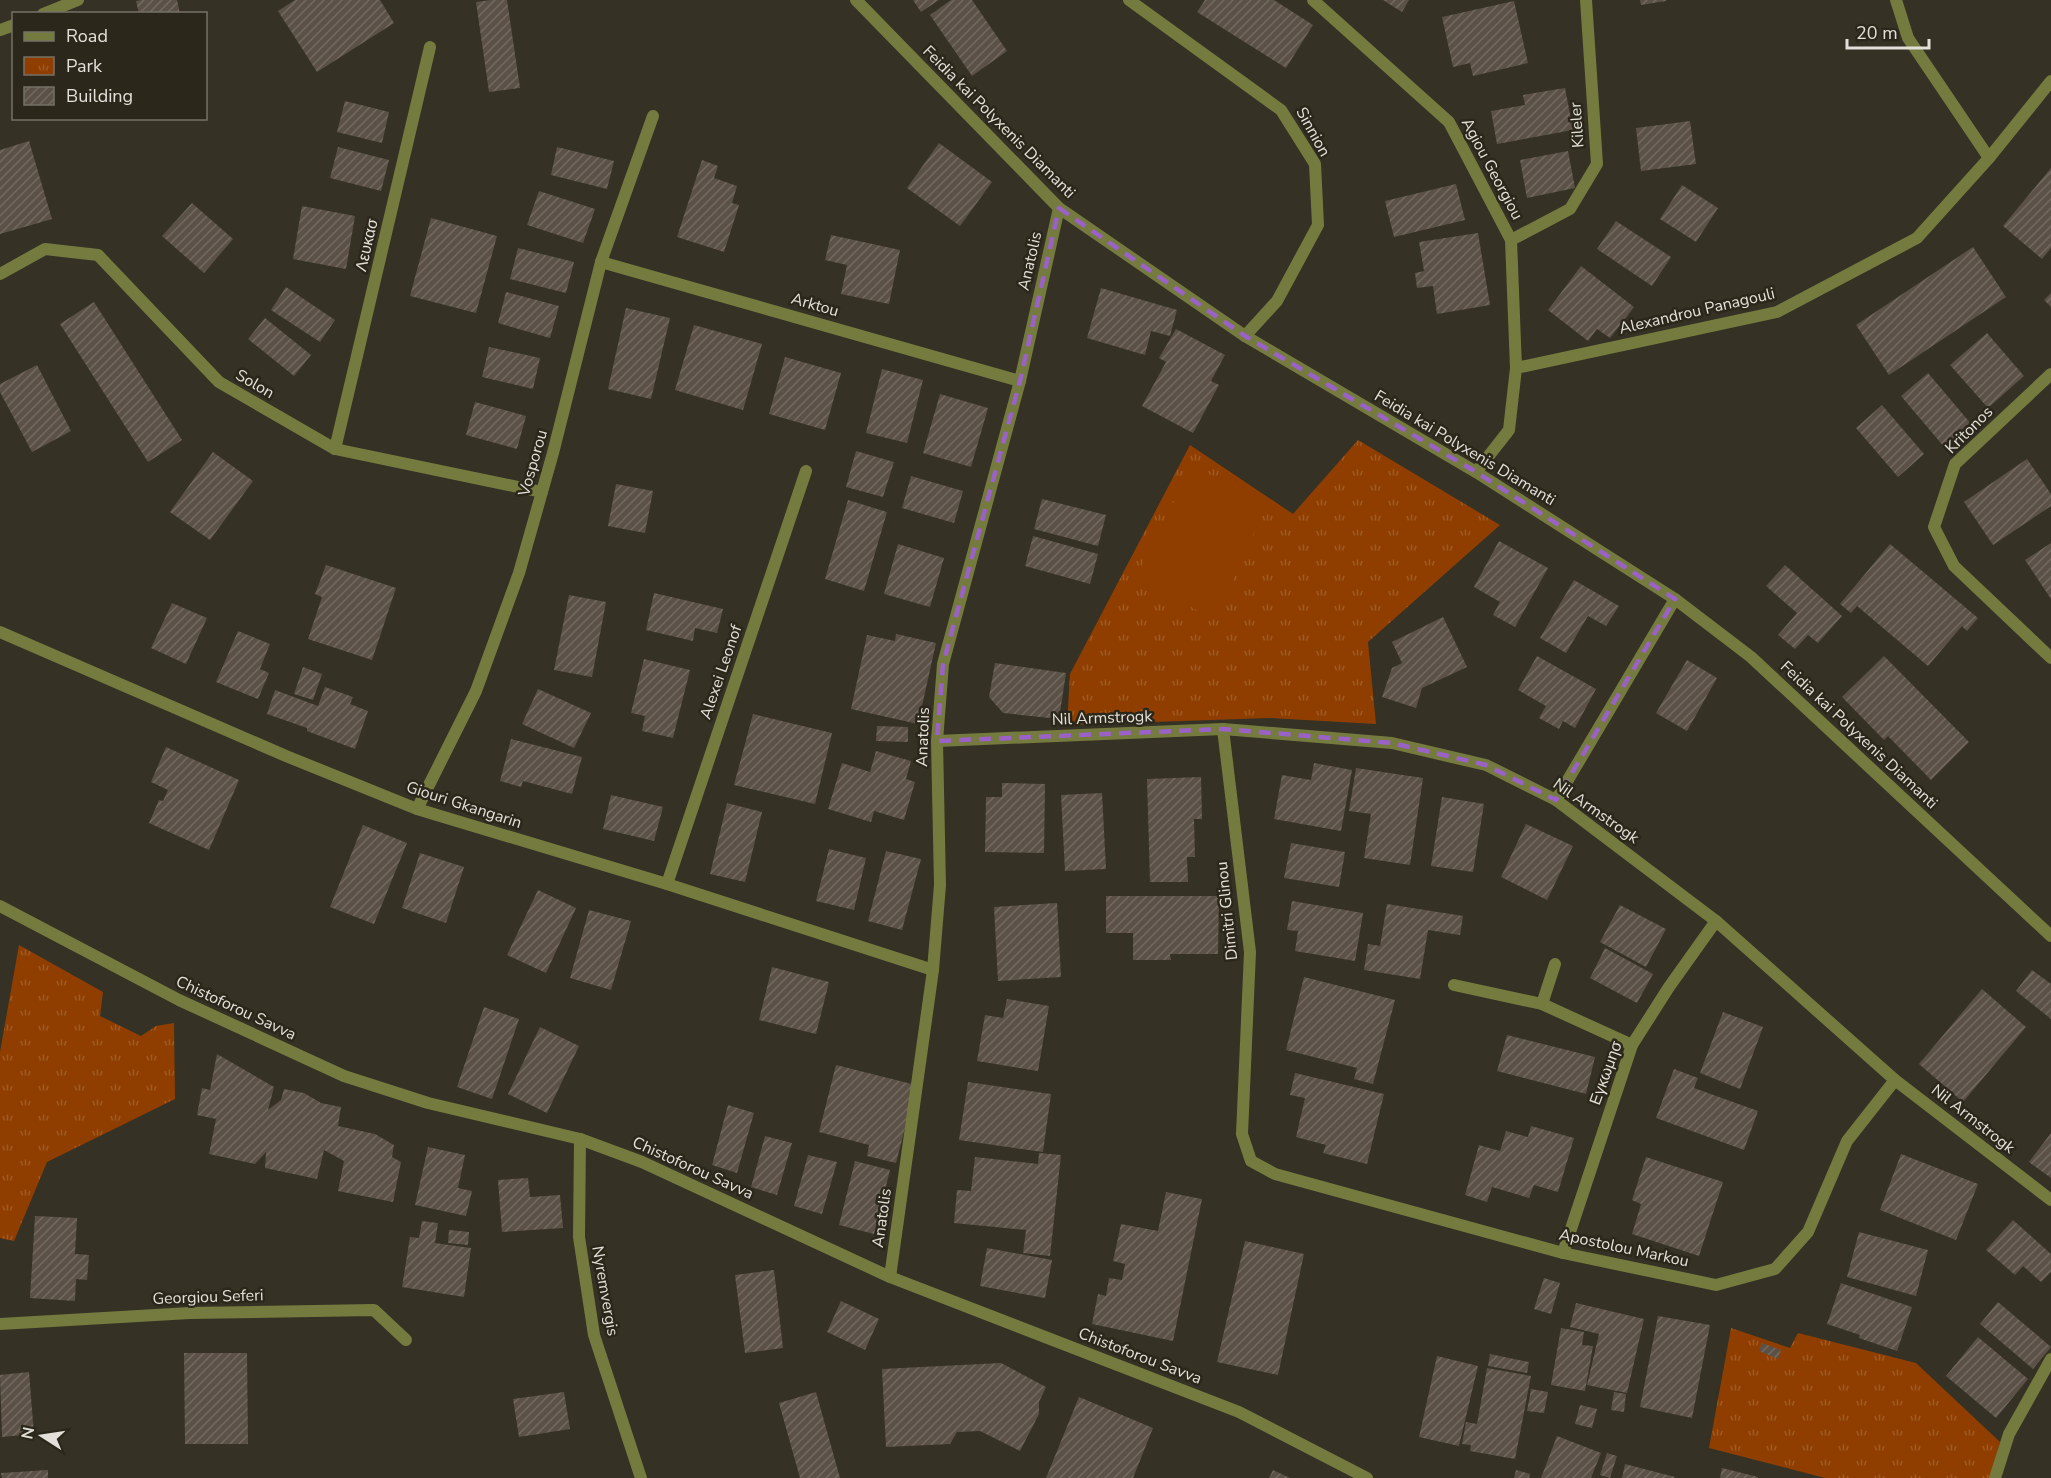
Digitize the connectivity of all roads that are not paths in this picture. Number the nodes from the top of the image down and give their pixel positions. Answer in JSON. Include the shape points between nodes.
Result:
{"nodes":[{"id":1,"x":78,"y":0,"type":"edge"},
{"id":2,"x":856,"y":0,"type":"edge"},
{"id":3,"x":1129,"y":0,"type":"edge"},
{"id":4,"x":1313,"y":0,"type":"edge"},
{"id":5,"x":1586,"y":0,"type":"edge"},
{"id":6,"x":1896,"y":0,"type":"edge"},
{"id":7,"x":48,"y":12,"type":"edge"},
{"id":8,"x":430,"y":48,"type":"dead end"},
{"id":9,"x":2051,"y":81,"type":"edge"},
{"id":10,"x":653,"y":116,"type":"dead end"},
{"id":11,"x":1989,"y":158,"type":"junction"},
{"id":12,"x":1059,"y":208,"type":"junction"},
{"id":13,"x":1511,"y":240,"type":"junction"},
{"id":14,"x":601,"y":262,"type":"junction"},
{"id":15,"x":0,"y":274,"type":"edge"},
{"id":16,"x":1245,"y":336,"type":"junction"},
{"id":17,"x":1516,"y":369,"type":"junction"},
{"id":18,"x":2051,"y":374,"type":"edge"},
{"id":19,"x":1020,"y":381,"type":"junction"},
{"id":20,"x":335,"y":449,"type":"junction"},
{"id":21,"x":806,"y":471,"type":"dead end"},
{"id":22,"x":1476,"y":472,"type":"junction"},
{"id":23,"x":542,"y":492,"type":"junction"},
{"id":24,"x":1675,"y":599,"type":"junction"},
{"id":25,"x":0,"y":632,"type":"edge"},
{"id":26,"x":2051,"y":658,"type":"edge"},
{"id":27,"x":1223,"y":729,"type":"junction"},
{"id":28,"x":937,"y":741,"type":"junction"},
{"id":29,"x":1556,"y":800,"type":"junction"},
{"id":30,"x":417,"y":809,"type":"junction"},
{"id":31,"x":667,"y":884,"type":"junction"},
{"id":32,"x":0,"y":906,"type":"edge"},
{"id":33,"x":1716,"y":921,"type":"junction"},
{"id":34,"x":2051,"y":936,"type":"edge"},
{"id":35,"x":1555,"y":964,"type":"dead end"},
{"id":36,"x":933,"y":970,"type":"junction"},
{"id":37,"x":1454,"y":985,"type":"dead end"},
{"id":38,"x":1542,"y":1004,"type":"junction"},
{"id":39,"x":1632,"y":1045,"type":"junction"},
{"id":40,"x":1895,"y":1080,"type":"junction"},
{"id":41,"x":580,"y":1139,"type":"junction"},
{"id":42,"x":1251,"y":1161,"type":"joint"},
{"id":43,"x":2051,"y":1200,"type":"edge"},
{"id":44,"x":1563,"y":1252,"type":"junction"},
{"id":45,"x":890,"y":1277,"type":"junction"},
{"id":46,"x":0,"y":1324,"type":"edge"},
{"id":47,"x":406,"y":1340,"type":"dead end"},
{"id":48,"x":2051,"y":1359,"type":"edge"},
{"id":49,"x":641,"y":1478,"type":"edge"},
{"id":50,"x":1367,"y":1478,"type":"edge"},
{"id":51,"x":1995,"y":1478,"type":"edge"}],
"edges":[{"from":1,"to":7,"type":"street"},
{"from":2,"to":12,"type":"street","name":"Feidia kai Polyxenis Diamanti"},
{"from":3,"to":16,"type":"street","name":"Sinnion","via":[[1281,110],[1315,164],[1318,225],[1277,301]]},
{"from":4,"to":13,"type":"street","name":"Agiou Georgiou","via":[[1449,122]]},
{"from":5,"to":13,"type":"street","name":"Kileler","via":[[1597,165],[1570,209]]},
{"from":6,"to":11,"type":"street","via":[[1908,38]]},
{"from":8,"to":20,"type":"street","name":"Λευκασ"},
{"from":9,"to":11,"type":"street","name":"Alexandrou Panagouli"},
{"from":10,"to":14,"type":"street","name":"Vosporou"},
{"from":11,"to":17,"type":"street","name":"Alexandrou Panagouli","via":[[1917,238],[1777,312]]},
{"from":12,"to":16,"type":"street","name":"Feidia kai Polyxenis Diamanti"},
{"from":12,"to":19,"type":"street","name":"Anatolis"},
{"from":13,"to":17,"type":"street","name":"Agiou Georgiou"},
{"from":14,"to":19,"type":"street","name":"Arktou"},
{"from":14,"to":23,"type":"street","name":"Vosporou"},
{"from":15,"to":20,"type":"street","name":"Solon","via":[[45,249],[98,255],[219,382]]},
{"from":16,"to":22,"type":"street","name":"Feidia kai Polyxenis Diamanti"},
{"from":17,"to":22,"type":"street","name":"Agiou Georgiou","via":[[1509,430]]},
{"from":18,"to":26,"type":"street","name":"Kritonos","via":[[1955,464],[1934,527],[1954,566]]},
{"from":19,"to":28,"type":"street","name":"Anatolis","via":[[944,664]]},
{"from":20,"to":23,"type":"street","name":"Solon"},
{"from":21,"to":31,"type":"street","name":"Alexei Leonof"},
{"from":22,"to":24,"type":"street","name":"Feidia kai Polyxenis Diamanti"},
{"from":23,"to":30,"type":"street","name":"Vosporou","via":[[519,573],[476,692]]},
{"from":24,"to":29,"type":"street"},
{"from":24,"to":34,"type":"street","name":"Feidia kai Polyxenis Diamanti","via":[[1751,657]]},
{"from":25,"to":30,"type":"street","name":"Giouri Gkangarin"},
{"from":27,"to":28,"type":"street","name":"Nil Armstrogk"},
{"from":27,"to":29,"type":"street","name":"Nil Armstrogk","via":[[1392,743],[1486,765]]},
{"from":27,"to":42,"type":"street","name":"Dimitri Glinou","via":[[1250,952],[1242,1134]]},
{"from":28,"to":36,"type":"street","name":"Anatolis","via":[[940,885]]},
{"from":29,"to":33,"type":"street","name":"Nil Armstrogk"},
{"from":30,"to":31,"type":"street","name":"Giouri Gkangarin"},
{"from":31,"to":36,"type":"street","name":"Giouri Gkangarin"},
{"from":32,"to":41,"type":"street","name":"Chistoforou Savva","via":[[179,1000],[344,1076],[428,1103]]},
{"from":33,"to":39,"type":"street","name":"Εγκωμησ"},
{"from":33,"to":40,"type":"street","name":"Nil Armstrogk"},
{"from":35,"to":38,"type":"street"},
{"from":36,"to":45,"type":"street","name":"Anatolis"},
{"from":37,"to":38,"type":"street"},
{"from":38,"to":39,"type":"street"},
{"from":39,"to":44,"type":"street","name":"Εγκωμησ"},
{"from":40,"to":43,"type":"street","name":"Nil Armstrogk"},
{"from":40,"to":44,"type":"street","name":"Apostolou Markou","via":[[1847,1141],[1808,1232],[1775,1269],[1716,1285]]},
{"from":41,"to":45,"type":"street","name":"Chistoforou Savva","via":[[642,1162]]},
{"from":41,"to":49,"type":"street","name":"Nyremvergis","via":[[579,1237],[594,1335]]},
{"from":42,"to":44,"type":"street","name":"Apostolou Markou","via":[[1275,1174]]},
{"from":45,"to":50,"type":"street","name":"Chistoforou Savva","via":[[1239,1412]]},
{"from":46,"to":47,"type":"street","name":"Georgiou Seferi","via":[[190,1313],[374,1310]]},
{"from":48,"to":51,"type":"street","via":[[2009,1434]]}]}
